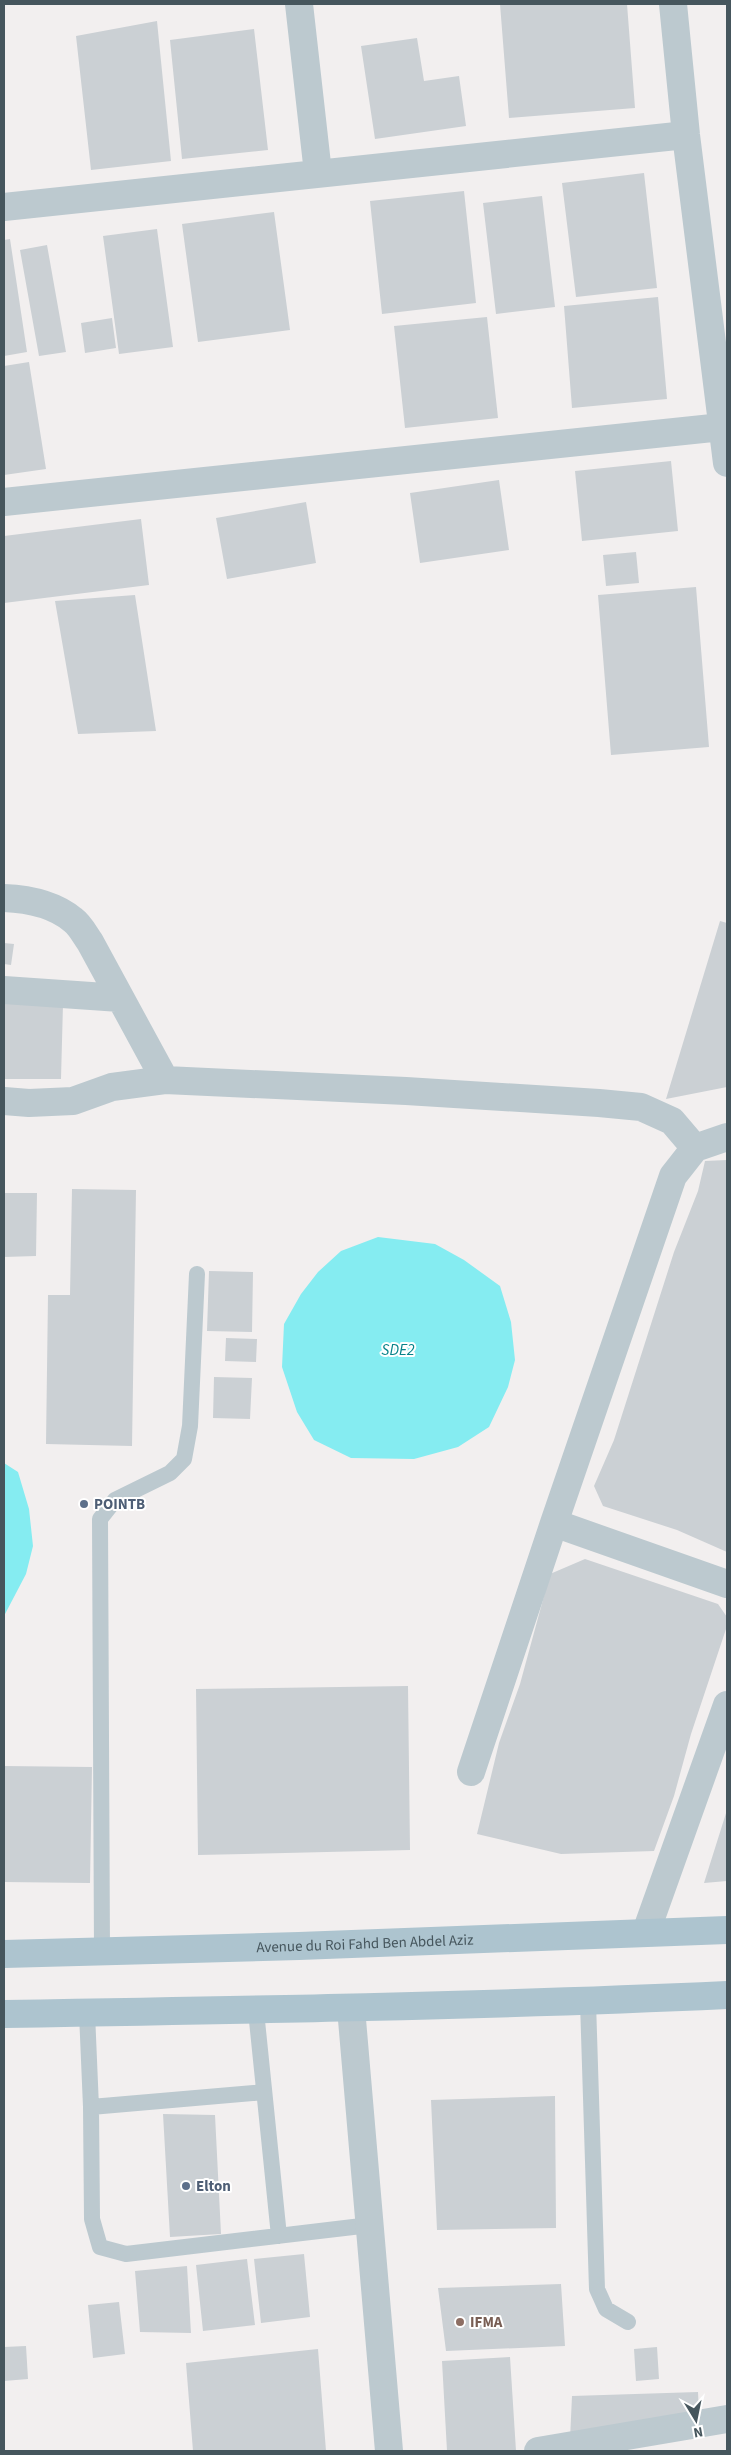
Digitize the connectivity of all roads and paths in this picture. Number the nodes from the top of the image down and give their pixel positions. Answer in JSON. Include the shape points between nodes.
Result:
{"nodes":[{"id":1,"x":299,"y":4,"type":"edge"},
{"id":2,"x":673,"y":4,"type":"edge"},
{"id":3,"x":686,"y":135,"type":"junction"},
{"id":4,"x":318,"y":173,"type":"junction"},
{"id":5,"x":4,"y":207,"type":"edge"},
{"id":6,"x":722,"y":427,"type":"junction"},
{"id":7,"x":727,"y":463,"type":"edge"},
{"id":8,"x":4,"y":502,"type":"edge"},
{"id":9,"x":4,"y":898,"type":"edge"},
{"id":10,"x":4,"y":990,"type":"edge"},
{"id":11,"x":120,"y":998,"type":"junction"},
{"id":12,"x":165,"y":1080,"type":"junction"},
{"id":13,"x":4,"y":1101,"type":"edge"},
{"id":14,"x":727,"y":1137,"type":"edge"},
{"id":15,"x":695,"y":1148,"type":"junction"},
{"id":16,"x":197,"y":1274,"type":"dead end"},
{"id":17,"x":554,"y":1523,"type":"junction"},
{"id":18,"x":727,"y":1584,"type":"edge"},
{"id":19,"x":727,"y":1705,"type":"edge"},
{"id":20,"x":471,"y":1772,"type":"dead end"},
{"id":21,"x":727,"y":1930,"type":"edge"},
{"id":22,"x":646,"y":1932,"type":"junction"},
{"id":23,"x":102,"y":1952,"type":"junction"},
{"id":24,"x":4,"y":1954,"type":"edge"},
{"id":25,"x":727,"y":1994,"type":"edge"},
{"id":26,"x":588,"y":2002,"type":"junction"},
{"id":27,"x":350,"y":2008,"type":"junction"},
{"id":28,"x":256,"y":2010,"type":"junction"},
{"id":29,"x":87,"y":2013,"type":"junction"},
{"id":30,"x":4,"y":2014,"type":"edge"},
{"id":31,"x":264,"y":2092,"type":"junction"},
{"id":32,"x":91,"y":2107,"type":"junction"},
{"id":33,"x":370,"y":2225,"type":"junction"},
{"id":34,"x":279,"y":2236,"type":"junction"},
{"id":35,"x":628,"y":2322,"type":"dead end"},
{"id":36,"x":727,"y":2419,"type":"edge"},
{"id":37,"x":389,"y":2451,"type":"edge"},
{"id":38,"x":538,"y":2451,"type":"edge"}],
"edges":[{"from":1,"to":4,"type":"street"},
{"from":2,"to":3,"type":"street"},
{"from":3,"to":4,"type":"street"},
{"from":3,"to":6,"type":"street"},
{"from":4,"to":5,"type":"street"},
{"from":6,"to":7,"type":"street"},
{"from":6,"to":8,"type":"street"},
{"from":9,"to":11,"type":"street","via":[[21,898],[54,908],[75,921]]},
{"from":10,"to":11,"type":"street"},
{"from":11,"to":12,"type":"street"},
{"from":12,"to":13,"type":"street","via":[[112,1087],[73,1101],[30,1104]]},
{"from":12,"to":15,"type":"street","via":[[406,1091],[641,1107],[672,1121]]},
{"from":14,"to":15,"type":"street"},
{"from":15,"to":17,"type":"street","via":[[673,1176]]},
{"from":16,"to":23,"type":"lane","via":[[190,1426],[184,1459],[170,1473],[115,1500],[100,1519]]},
{"from":17,"to":18,"type":"street"},
{"from":17,"to":20,"type":"street"},
{"from":19,"to":22,"type":"street"},
{"from":21,"to":22,"type":"main road","name":"Avenue du Roi Fahd Ben Abdel Aziz"},
{"from":22,"to":23,"type":"main road","name":"Avenue du Roi Fahd Ben Abdel Aziz"},
{"from":23,"to":24,"type":"main road","name":"Avenue du Roi Fahd Ben Abdel Aziz"},
{"from":25,"to":26,"type":"main road"},
{"from":26,"to":27,"type":"main road"},
{"from":26,"to":35,"type":"lane","via":[[597,2288],[606,2309]]},
{"from":27,"to":28,"type":"main road"},
{"from":27,"to":33,"type":"street"},
{"from":28,"to":29,"type":"main road"},
{"from":28,"to":31,"type":"lane"},
{"from":29,"to":30,"type":"main road"},
{"from":29,"to":32,"type":"lane"},
{"from":31,"to":32,"type":"lane"},
{"from":31,"to":34,"type":"lane"},
{"from":32,"to":34,"type":"lane","via":[[92,2219],[100,2247],[126,2254]]},
{"from":33,"to":34,"type":"lane"},
{"from":33,"to":37,"type":"street"},
{"from":36,"to":38,"type":"street"}]}
